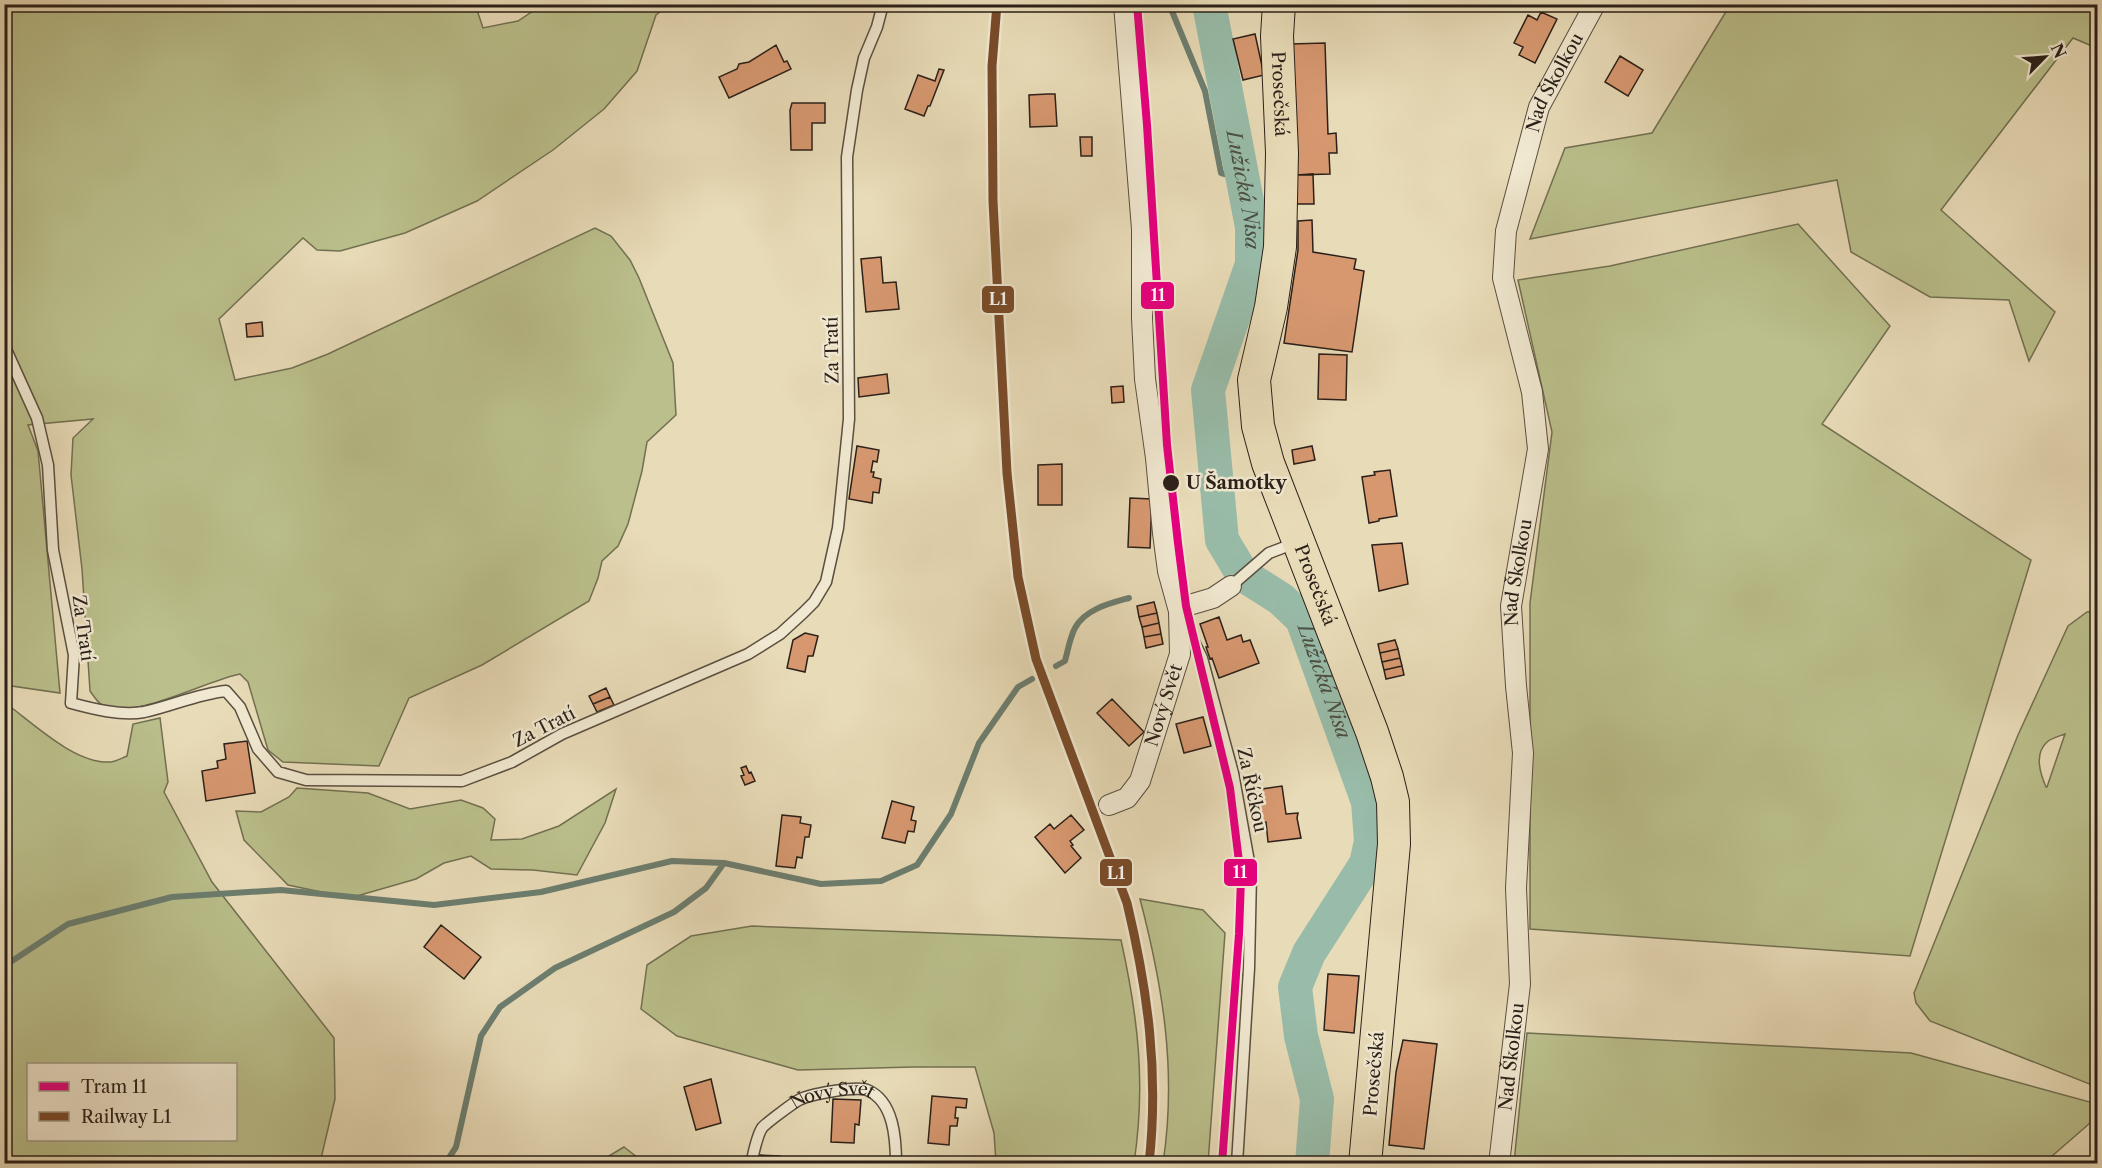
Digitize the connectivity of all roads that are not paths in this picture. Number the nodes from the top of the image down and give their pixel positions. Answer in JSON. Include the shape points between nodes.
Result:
{"nodes":[{"id":1,"x":883,"y":4,"type":"edge"},
{"id":2,"x":1124,"y":4,"type":"edge"},
{"id":3,"x":1279,"y":4,"type":"edge"},
{"id":4,"x":1595,"y":4,"type":"edge"},
{"id":5,"x":4,"y":345,"type":"edge"},
{"id":6,"x":1299,"y":542,"type":"junction"},
{"id":7,"x":1232,"y":586,"type":"joint"},
{"id":8,"x":1179,"y":611,"type":"junction"},
{"id":9,"x":1109,"y":805,"type":"dead end"},
{"id":10,"x":752,"y":1164,"type":"edge"},
{"id":11,"x":896,"y":1164,"type":"edge"},
{"id":12,"x":1238,"y":1164,"type":"edge"},
{"id":13,"x":1365,"y":1164,"type":"edge"},
{"id":14,"x":1499,"y":1164,"type":"edge"}],
"edges":[{"from":1,"to":5,"type":"lane","name":"Za Tratí","via":[[856,90],[847,157],[849,419],[838,528],[826,582],[803,614],[748,654],[462,782],[306,780],[278,772],[258,749],[240,707],[226,691],[205,693],[143,712],[99,711],[71,703],[74,654],[53,550],[48,465],[37,418]]},
{"from":2,"to":8,"type":"street","via":[[1142,229],[1145,379],[1168,571]]},
{"from":3,"to":6,"type":"main road","name":"Prosečská","via":[[1280,247],[1254,380],[1258,426]]},
{"from":4,"to":14,"type":"street","name":"Nad Školkou","via":[[1539,107],[1506,231],[1503,278],[1532,392],[1538,449],[1511,606],[1522,753],[1516,888],[1520,984]]},
{"from":6,"to":7,"type":"lane","via":[[1269,553]]},
{"from":6,"to":13,"type":"main road","name":"Prosečská","via":[[1372,732],[1393,802],[1394,844]]},
{"from":7,"to":8,"type":"street"},
{"from":8,"to":9,"type":"street","name":"Nový Svět","via":[[1180,654],[1140,781],[1127,798]]},
{"from":8,"to":12,"type":"lane","name":"Za Říčkou","via":[[1202,658],[1233,773],[1251,873]]},
{"from":10,"to":11,"type":"lane","name":"Nový Svět","via":[[762,1128],[800,1099],[842,1090],[866,1090],[881,1102],[891,1120]]}]}
